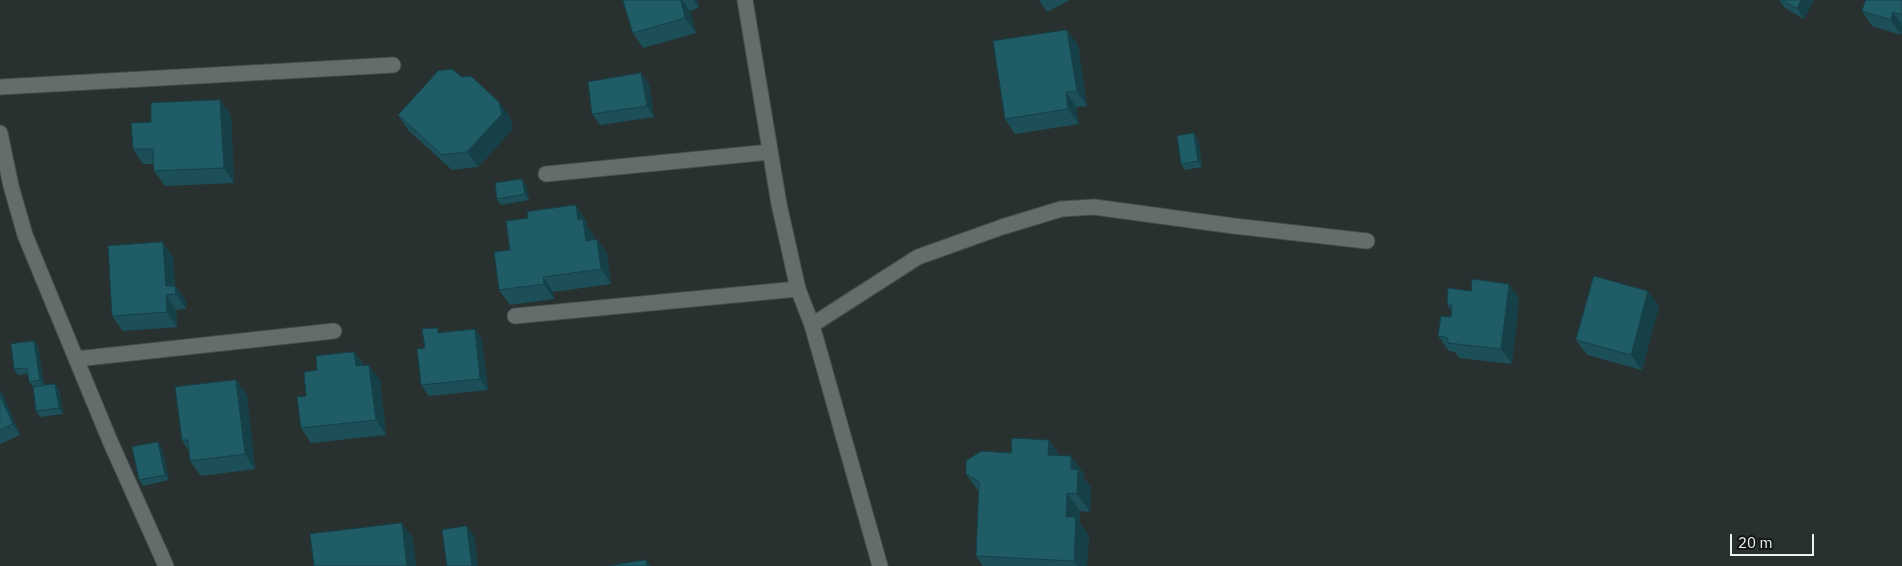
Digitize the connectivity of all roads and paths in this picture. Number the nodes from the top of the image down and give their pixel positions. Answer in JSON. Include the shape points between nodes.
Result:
{"nodes":[{"id":1,"x":745,"y":0,"type":"edge"},
{"id":2,"x":393,"y":65,"type":"dead end"},
{"id":3,"x":0,"y":87,"type":"edge"},
{"id":4,"x":0,"y":133,"type":"edge"},
{"id":5,"x":770,"y":152,"type":"junction"},
{"id":6,"x":546,"y":174,"type":"dead end"},
{"id":7,"x":1367,"y":241,"type":"dead end"},
{"id":8,"x":798,"y":289,"type":"junction"},
{"id":9,"x":515,"y":316,"type":"dead end"},
{"id":10,"x":812,"y":326,"type":"junction"},
{"id":11,"x":334,"y":331,"type":"dead end"},
{"id":12,"x":76,"y":360,"type":"junction"},
{"id":13,"x":166,"y":566,"type":"edge"},
{"id":14,"x":880,"y":566,"type":"edge"}],
"edges":[{"from":1,"to":5,"type":"street"},
{"from":2,"to":3,"type":"street"},
{"from":4,"to":12,"type":"street","via":[[25,235]]},
{"from":5,"to":6,"type":"street"},
{"from":5,"to":8,"type":"street"},
{"from":7,"to":10,"type":"street","via":[[1094,207],[1061,209],[918,257]]},
{"from":8,"to":9,"type":"street"},
{"from":8,"to":10,"type":"street"},
{"from":10,"to":14,"type":"street"},
{"from":11,"to":12,"type":"street"},
{"from":12,"to":13,"type":"street"}]}
